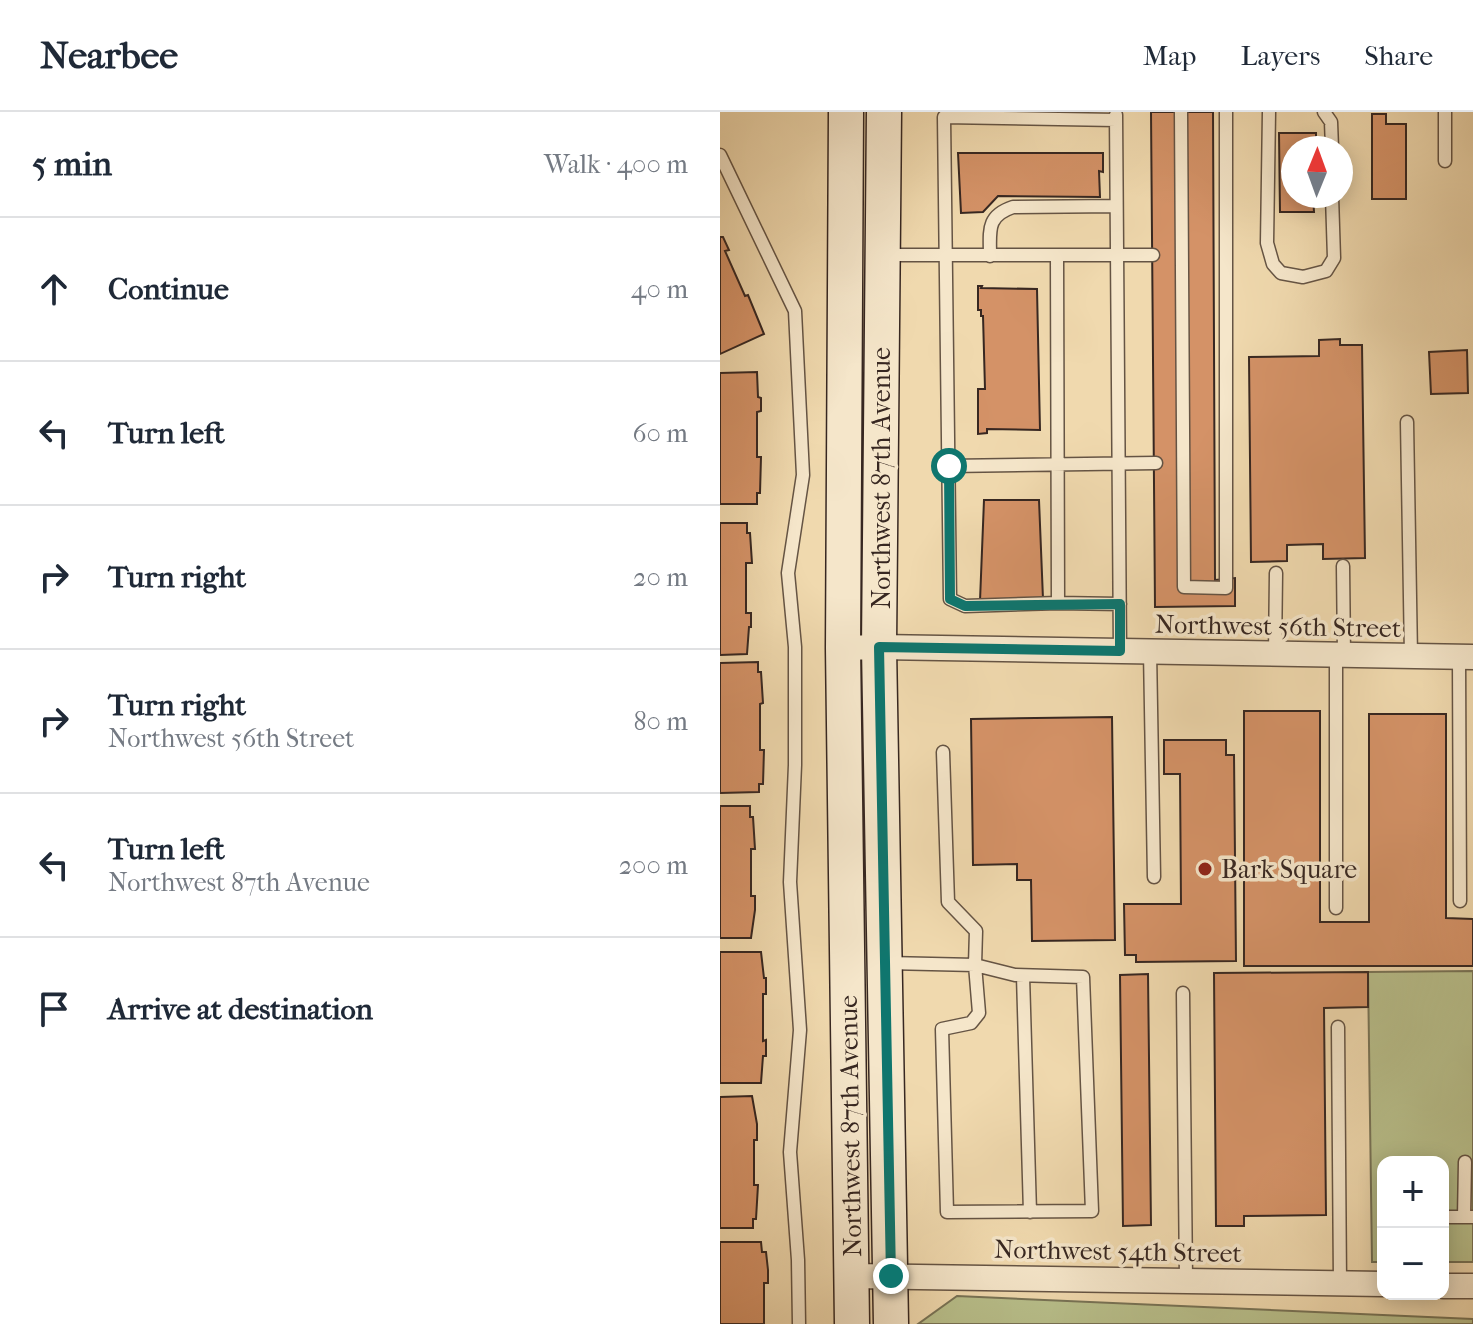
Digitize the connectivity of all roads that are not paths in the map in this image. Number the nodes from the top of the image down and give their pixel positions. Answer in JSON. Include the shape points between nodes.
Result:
{"nodes":[{"id":1,"x":846,"y":112,"type":"edge"},
{"id":2,"x":884,"y":112,"type":"edge"},
{"id":3,"x":1181,"y":112,"type":"edge"},
{"id":4,"x":1226,"y":112,"type":"edge"},
{"id":5,"x":1269,"y":112,"type":"edge"},
{"id":6,"x":1324,"y":112,"type":"edge"},
{"id":7,"x":1445,"y":112,"type":"edge"},
{"id":8,"x":1116,"y":116,"type":"edge"},
{"id":9,"x":1332,"y":136,"type":"edge"},
{"id":10,"x":720,"y":155,"type":"edge"},
{"id":11,"x":1445,"y":161,"type":"dead end"},
{"id":12,"x":1116,"y":206,"type":"junction"},
{"id":13,"x":1332,"y":208,"type":"edge"},
{"id":14,"x":883,"y":255,"type":"junction"},
{"id":15,"x":1057,"y":255,"type":"junction"},
{"id":16,"x":1117,"y":255,"type":"junction"},
{"id":17,"x":1153,"y":255,"type":"dead end"},
{"id":18,"x":946,"y":256,"type":"junction"},
{"id":19,"x":990,"y":256,"type":"junction"},
{"id":20,"x":1407,"y":422,"type":"dead end"},
{"id":21,"x":1156,"y":463,"type":"dead end"},
{"id":22,"x":1058,"y":464,"type":"junction"},
{"id":23,"x":1119,"y":464,"type":"junction"},
{"id":24,"x":949,"y":466,"type":"junction"},
{"id":25,"x":1343,"y":566,"type":"dead end"},
{"id":26,"x":1276,"y":573,"type":"dead end"},
{"id":27,"x":1058,"y":603,"type":"junction"},
{"id":28,"x":1120,"y":604,"type":"junction"},
{"id":29,"x":879,"y":647,"type":"junction"},
{"id":30,"x":843,"y":648,"type":"junction"},
{"id":31,"x":1120,"y":651,"type":"junction"},
{"id":32,"x":1150,"y":651,"type":"junction"},
{"id":33,"x":1275,"y":653,"type":"junction"},
{"id":34,"x":1340,"y":655,"type":"junction"},
{"id":35,"x":1411,"y":656,"type":"junction"},
{"id":36,"x":1466,"y":657,"type":"edge"},
{"id":37,"x":943,"y":752,"type":"dead end"},
{"id":38,"x":1154,"y":877,"type":"dead end"},
{"id":39,"x":1460,"y":901,"type":"dead end"},
{"id":40,"x":1336,"y":908,"type":"dead end"},
{"id":41,"x":885,"y":963,"type":"junction"},
{"id":42,"x":975,"y":965,"type":"junction"},
{"id":43,"x":1023,"y":976,"type":"junction"},
{"id":44,"x":1183,"y":993,"type":"dead end"},
{"id":45,"x":1338,"y":1027,"type":"dead end"},
{"id":46,"x":1465,"y":1162,"type":"dead end"},
{"id":47,"x":1030,"y":1212,"type":"junction"},
{"id":48,"x":1469,"y":1217,"type":"edge"},
{"id":49,"x":852,"y":1276,"type":"junction"},
{"id":50,"x":891,"y":1276,"type":"junction"},
{"id":51,"x":1186,"y":1280,"type":"junction"},
{"id":52,"x":1340,"y":1283,"type":"junction"},
{"id":53,"x":1377,"y":1284,"type":"edge"},
{"id":54,"x":1449,"y":1286,"type":"edge"},
{"id":55,"x":1473,"y":1286,"type":"edge"},
{"id":56,"x":799,"y":1324,"type":"edge"},
{"id":57,"x":852,"y":1324,"type":"edge"},
{"id":58,"x":891,"y":1324,"type":"edge"}],
"edges":[{"from":1,"to":30,"type":"main road","name":"Northwest 87th Avenue"},
{"from":2,"to":14,"type":"main road","name":"Northwest 87th Avenue"},
{"from":3,"to":4,"type":"lane","via":[[1184,587],[1226,588],[1220,255]]},
{"from":5,"to":13,"type":"lane","via":[[1267,243],[1281,273],[1303,277],[1326,271],[1334,258]]},
{"from":6,"to":9,"type":"lane"},
{"from":7,"to":11,"type":"lane"},
{"from":8,"to":12,"type":"lane"},
{"from":8,"to":18,"type":"lane","via":[[944,117]]},
{"from":10,"to":56,"type":"lane","via":[[795,311],[803,475],[788,573],[795,647],[790,882],[800,1030],[790,1152]]},
{"from":12,"to":16,"type":"lane"},
{"from":12,"to":19,"type":"lane","via":[[1013,207],[1000,212],[990,225]]},
{"from":14,"to":18,"type":"lane"},
{"from":14,"to":29,"type":"main road","name":"Northwest 87th Avenue"},
{"from":15,"to":16,"type":"lane"},
{"from":15,"to":19,"type":"lane"},
{"from":15,"to":22,"type":"lane"},
{"from":16,"to":17,"type":"lane"},
{"from":16,"to":23,"type":"lane"},
{"from":18,"to":19,"type":"lane"},
{"from":18,"to":24,"type":"lane"},
{"from":20,"to":35,"type":"lane"},
{"from":21,"to":23,"type":"lane"},
{"from":22,"to":23,"type":"lane"},
{"from":22,"to":24,"type":"lane"},
{"from":22,"to":27,"type":"lane"},
{"from":23,"to":28,"type":"lane"},
{"from":24,"to":27,"type":"lane","via":[[950,599],[965,606]]},
{"from":25,"to":34,"type":"lane"},
{"from":26,"to":33,"type":"lane"},
{"from":27,"to":28,"type":"lane"},
{"from":28,"to":31,"type":"lane"},
{"from":29,"to":30,"type":"street","name":"Northwest 56th Street"},
{"from":29,"to":31,"type":"street","name":"Northwest 56th Street"},
{"from":29,"to":41,"type":"main road","name":"Northwest 87th Avenue"},
{"from":30,"to":49,"type":"main road","name":"Northwest 87th Avenue"},
{"from":31,"to":32,"type":"street","name":"Northwest 56th Street"},
{"from":32,"to":33,"type":"street","name":"Northwest 56th Street"},
{"from":32,"to":38,"type":"lane"},
{"from":33,"to":34,"type":"street","name":"Northwest 56th Street"},
{"from":34,"to":35,"type":"street","name":"Northwest 56th Street"},
{"from":34,"to":40,"type":"lane"},
{"from":35,"to":36,"type":"street","name":"Northwest 56th Street"},
{"from":36,"to":39,"type":"lane"},
{"from":37,"to":42,"type":"lane","via":[[948,902],[976,931]]},
{"from":41,"to":42,"type":"lane"},
{"from":41,"to":50,"type":"main road","name":"Northwest 87th Avenue"},
{"from":42,"to":43,"type":"lane"},
{"from":42,"to":47,"type":"lane","via":[[979,1013],[971,1023],[942,1029],[947,1212]]},
{"from":43,"to":47,"type":"lane"},
{"from":43,"to":47,"type":"lane","via":[[1083,977],[1092,1211]]},
{"from":44,"to":51,"type":"lane"},
{"from":45,"to":52,"type":"lane"},
{"from":46,"to":48,"type":"lane"},
{"from":49,"to":50,"type":"street","name":"Northwest 54th Street"},
{"from":49,"to":57,"type":"main road","name":"Northwest 87th Avenue"},
{"from":50,"to":51,"type":"street","name":"Northwest 54th Street"},
{"from":50,"to":58,"type":"main road","name":"Northwest 87th Avenue"},
{"from":51,"to":52,"type":"street","name":"Northwest 54th Street"},
{"from":52,"to":53,"type":"street","name":"Northwest 54th Street"},
{"from":54,"to":55,"type":"street"}]}
